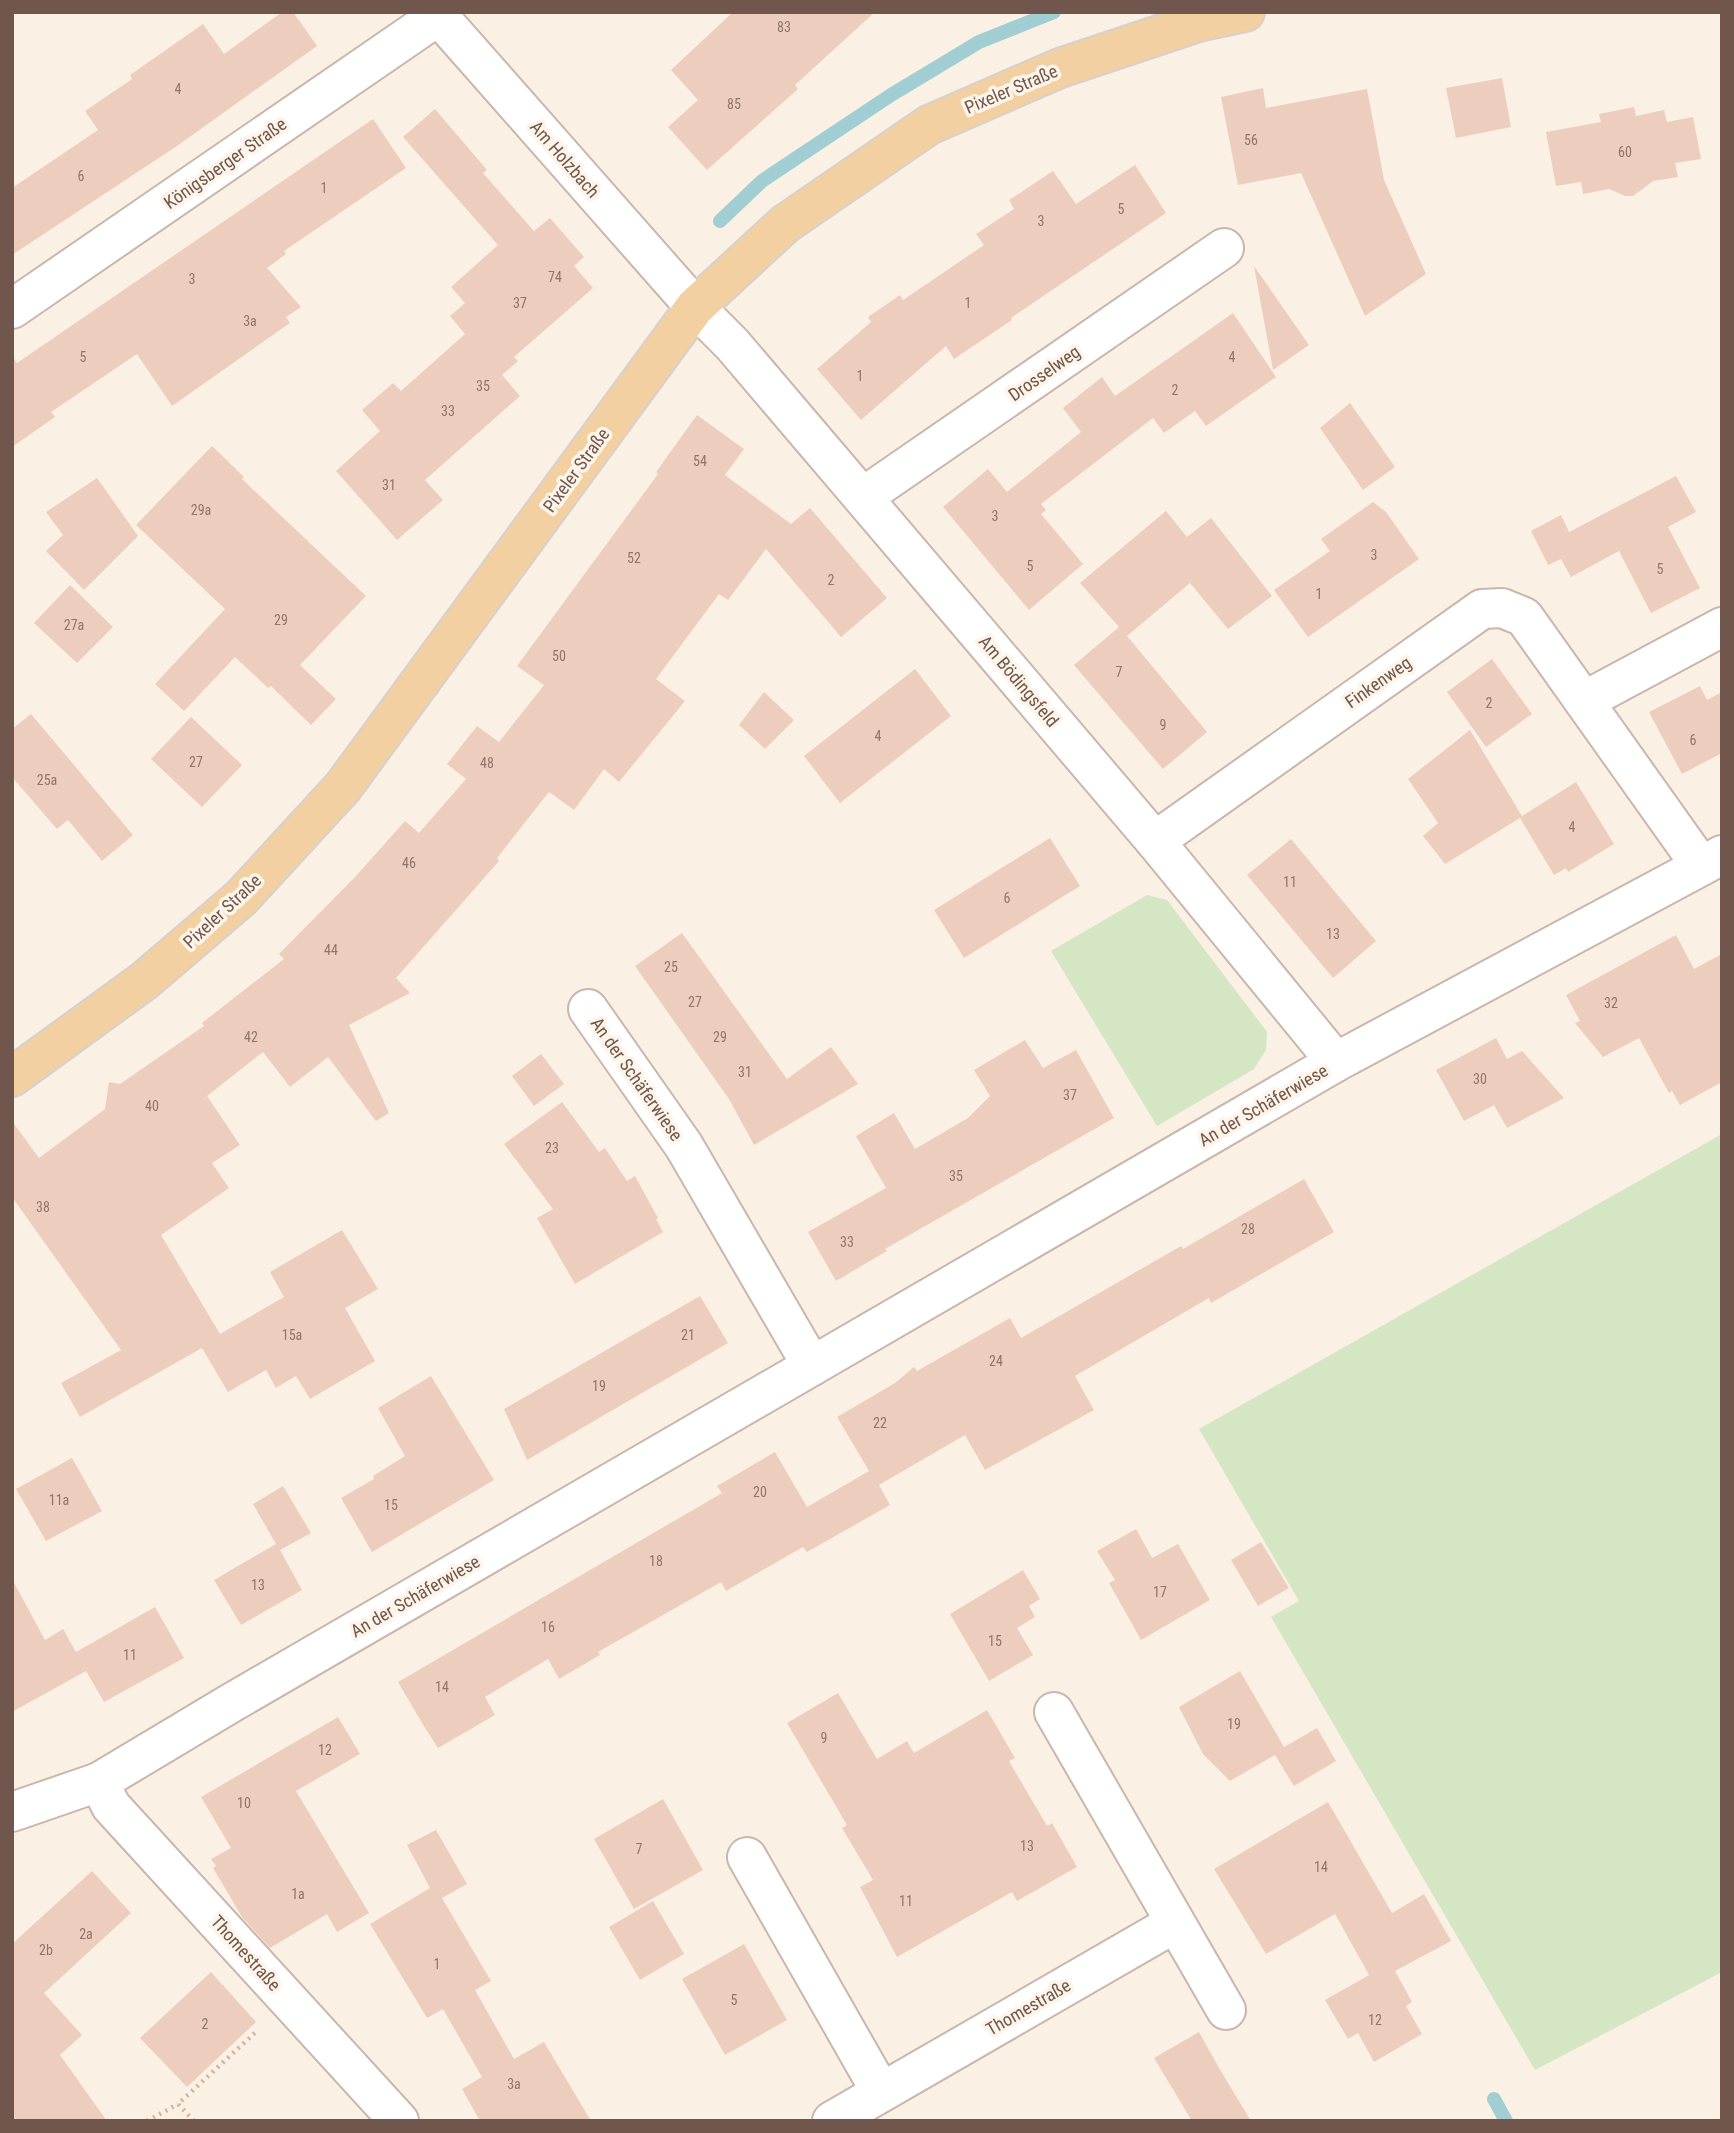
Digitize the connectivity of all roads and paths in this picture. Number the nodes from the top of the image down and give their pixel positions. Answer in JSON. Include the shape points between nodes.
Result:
{"nodes":[{"id":1,"x":1245,"y":12,"type":"edge"},
{"id":2,"x":436,"y":14,"type":"edge"},
{"id":3,"x":1224,"y":248,"type":"dead end"},
{"id":4,"x":695,"y":307,"type":"junction"},
{"id":5,"x":12,"y":309,"type":"edge"},
{"id":6,"x":863,"y":498,"type":"junction"},
{"id":7,"x":1722,"y":627,"type":"edge"},
{"id":8,"x":1584,"y":701,"type":"junction"},
{"id":9,"x":1155,"y":841,"type":"junction"},
{"id":10,"x":1712,"y":860,"type":"edge"},
{"id":11,"x":588,"y":1009,"type":"dead end"},
{"id":12,"x":1336,"y":1062,"type":"junction"},
{"id":13,"x":12,"y":1077,"type":"edge"},
{"id":14,"x":812,"y":1366,"type":"junction"},
{"id":15,"x":1054,"y":1713,"type":"dead end"},
{"id":16,"x":99,"y":1782,"type":"junction"},
{"id":17,"x":12,"y":1812,"type":"edge"},
{"id":18,"x":747,"y":1857,"type":"dead end"},
{"id":19,"x":1175,"y":1923,"type":"junction"},
{"id":20,"x":289,"y":2001,"type":"junction"},
{"id":21,"x":1226,"y":2010,"type":"dead end"},
{"id":22,"x":881,"y":2092,"type":"junction"},
{"id":23,"x":178,"y":2104,"type":"junction"},
{"id":24,"x":147,"y":2121,"type":"edge"},
{"id":25,"x":194,"y":2121,"type":"edge"},
{"id":26,"x":398,"y":2121,"type":"edge"},
{"id":27,"x":832,"y":2121,"type":"edge"}],
"edges":[{"from":1,"to":4,"type":"main road","name":"Pixeler Straße","via":[[1198,22],[1060,68],[929,125],[785,224]]},
{"from":2,"to":4,"type":"street","name":"Am Holzbach"},
{"from":2,"to":5,"type":"street","name":"Königsberger Straße"},
{"from":3,"to":6,"type":"street","name":"Drosselweg"},
{"from":4,"to":6,"type":"street","name":"Am Bödingsfeld"},
{"from":4,"to":13,"type":"main road","name":"Pixeler Straße","via":[[343,787],[241,898],[133,989]]},
{"from":6,"to":9,"type":"street","name":"Am Bödingsfeld"},
{"from":7,"to":8,"type":"street"},
{"from":8,"to":9,"type":"street","name":"Finkenweg","via":[[1524,617],[1502,608],[1482,609]]},
{"from":8,"to":10,"type":"street","name":"Finkenweg"},
{"from":9,"to":12,"type":"street","name":"Am Bödingsfeld"},
{"from":10,"to":12,"type":"street","name":"An der Schäferwiese"},
{"from":11,"to":14,"type":"street","name":"An der Schäferwiese","via":[[684,1146]]},
{"from":12,"to":14,"type":"street","name":"An der Schäferwiese"},
{"from":14,"to":16,"type":"street","name":"An der Schäferwiese"},
{"from":15,"to":19,"type":"street"},
{"from":16,"to":17,"type":"street","name":"An der Schäferwiese"},
{"from":16,"to":20,"type":"street","name":"Thomestraße","via":[[111,1806]]},
{"from":18,"to":22,"type":"street"},
{"from":19,"to":21,"type":"street"},
{"from":19,"to":22,"type":"street","name":"Thomestraße"},
{"from":20,"to":23,"type":"path"},
{"from":20,"to":26,"type":"street","name":"Thomestraße"},
{"from":22,"to":27,"type":"street","name":"Thomestraße"},
{"from":23,"to":24,"type":"path"},
{"from":23,"to":25,"type":"path"}]}
